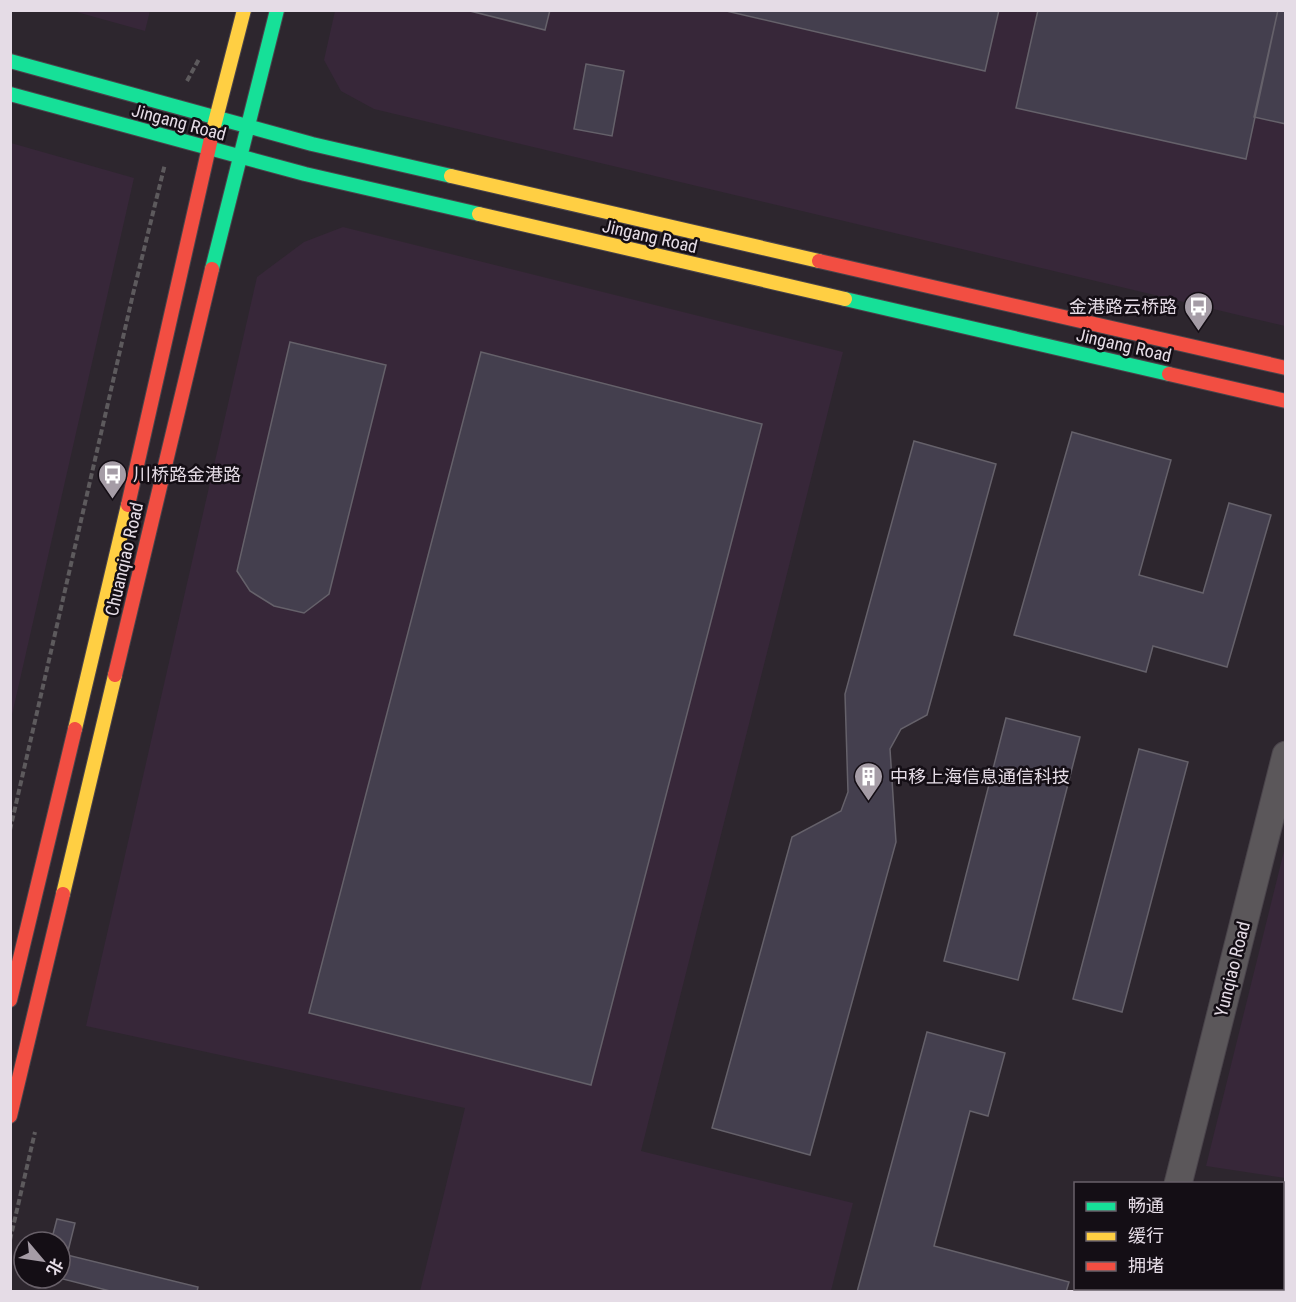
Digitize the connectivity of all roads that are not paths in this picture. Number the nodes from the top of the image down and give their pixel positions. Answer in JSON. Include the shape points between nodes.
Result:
{"nodes":[{"id":1,"x":244,"y":10,"type":"edge"},
{"id":2,"x":277,"y":10,"type":"edge"},
{"id":3,"x":10,"y":61,"type":"edge"},
{"id":4,"x":10,"y":94,"type":"edge"},
{"id":5,"x":216,"y":118,"type":"junction"},
{"id":6,"x":249,"y":127,"type":"junction"},
{"id":7,"x":210,"y":149,"type":"junction"},
{"id":8,"x":242,"y":157,"type":"junction"},
{"id":9,"x":1286,"y":368,"type":"edge"},
{"id":10,"x":1286,"y":400,"type":"edge"},
{"id":11,"x":1286,"y":756,"type":"edge"},
{"id":12,"x":10,"y":1000,"type":"edge"},
{"id":13,"x":10,"y":1116,"type":"edge"},
{"id":14,"x":1179,"y":1182,"type":"edge"}],
"edges":[{"from":1,"to":5,"type":"street","name":"Chuanqiao Road"},
{"from":2,"to":6,"type":"street","name":"Chuanqiao Road"},
{"from":3,"to":5,"type":"street","name":"Jingang Road"},
{"from":4,"to":7,"type":"street","name":"Jingang Road"},
{"from":5,"to":6,"type":"street","name":"Jingang Road"},
{"from":5,"to":7,"type":"street","name":"Chuanqiao Road"},
{"from":6,"to":8,"type":"street","name":"Chuanqiao Road"},
{"from":6,"to":9,"type":"street","name":"Jingang Road"},
{"from":7,"to":8,"type":"street","name":"Jingang Road"},
{"from":7,"to":12,"type":"street","name":"Chuanqiao Road"},
{"from":8,"to":10,"type":"street","name":"Jingang Road"},
{"from":8,"to":13,"type":"street","name":"Chuanqiao Road","via":[[202,309]]},
{"from":11,"to":14,"type":"street","name":"Yunqiao Road"}]}
